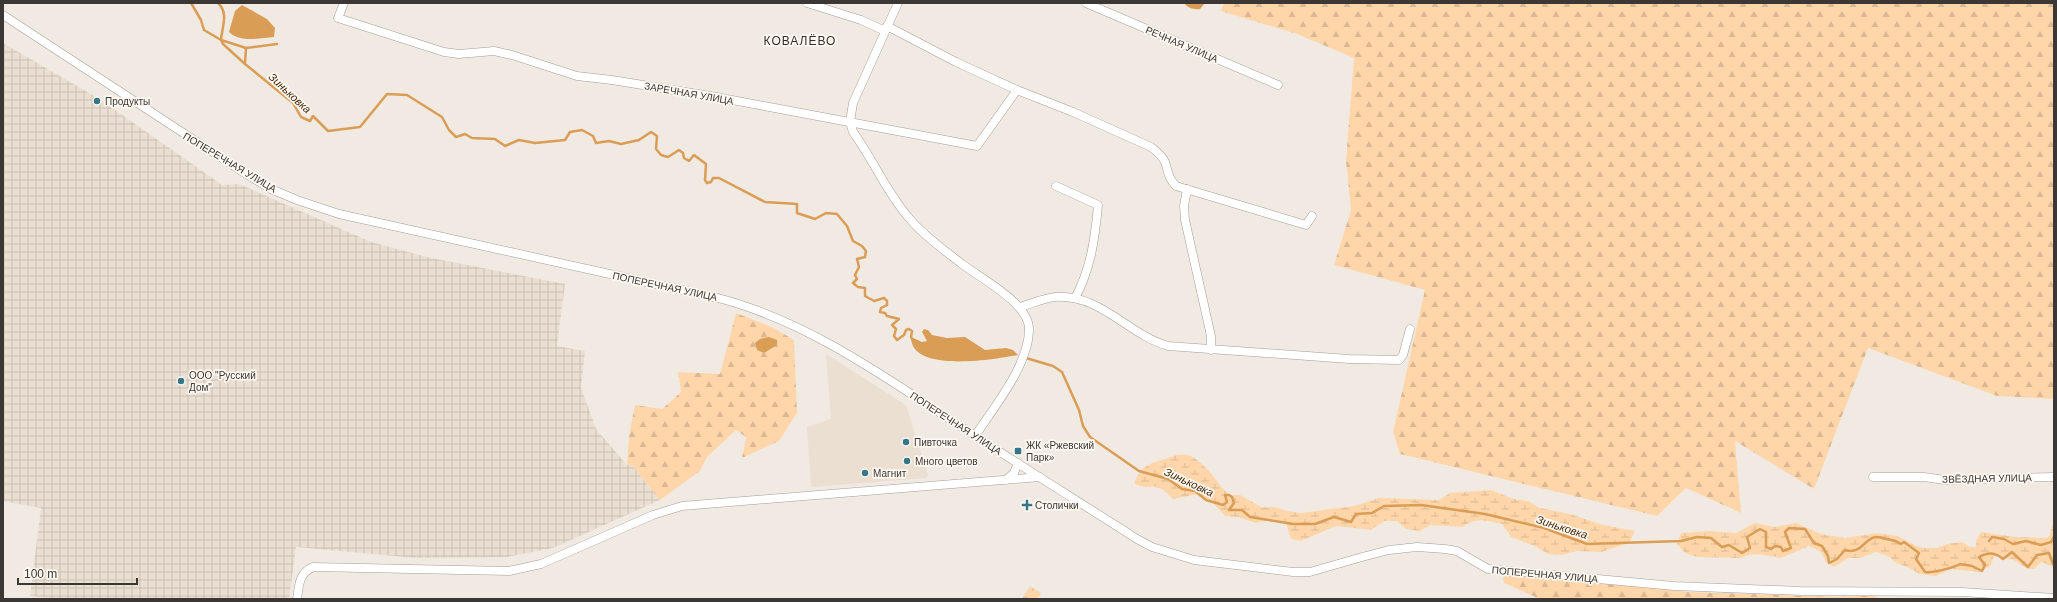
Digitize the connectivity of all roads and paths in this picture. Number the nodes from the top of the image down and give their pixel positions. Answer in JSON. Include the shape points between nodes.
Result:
{"nodes":[{"id":1,"x":344,"y":3,"type":"edge"},
{"id":2,"x":807,"y":3,"type":"edge"},
{"id":3,"x":898,"y":3,"type":"edge"},
{"id":4,"x":1086,"y":3,"type":"edge"},
{"id":5,"x":3,"y":15,"type":"edge"},
{"id":6,"x":886,"y":28,"type":"junction"},
{"id":7,"x":1278,"y":85,"type":"dead end"},
{"id":8,"x":1018,"y":90,"type":"junction"},
{"id":9,"x":850,"y":122,"type":"junction"},
{"id":10,"x":1056,"y":186,"type":"dead end"},
{"id":11,"x":1187,"y":189,"type":"junction"},
{"id":12,"x":1312,"y":216,"type":"dead end"},
{"id":13,"x":1075,"y":298,"type":"junction"},
{"id":14,"x":1020,"y":307,"type":"junction"},
{"id":15,"x":1410,"y":329,"type":"dead end"},
{"id":16,"x":1210,"y":350,"type":"junction"},
{"id":17,"x":975,"y":436,"type":"junction"},
{"id":18,"x":1018,"y":463,"type":"junction"},
{"id":19,"x":1040,"y":477,"type":"junction"},
{"id":20,"x":1872,"y":477,"type":"dead end"},
{"id":21,"x":2054,"y":477,"type":"edge"},
{"id":22,"x":1006,"y":480,"type":"junction"},
{"id":23,"x":2054,"y":598,"type":"edge"},
{"id":24,"x":297,"y":599,"type":"edge"}],
"edges":[{"from":1,"to":9,"type":"street","name":"ЗАРЕЧНАЯ УЛИЦА","via":[[338,18],[444,52],[494,52],[512,55],[576,76],[716,97]]},
{"from":2,"to":6,"type":"street"},
{"from":3,"to":6,"type":"street"},
{"from":4,"to":7,"type":"street","name":"РЕЧНАЯ УЛИЦА"},
{"from":5,"to":17,"type":"street","name":"ПОПЕРЕЧНАЯ УЛИЦА","via":[[222,160],[284,194],[339,214],[744,304],[842,352]]},
{"from":6,"to":8,"type":"street"},
{"from":6,"to":9,"type":"street","via":[[853,103]]},
{"from":8,"to":9,"type":"street","name":"ЗАРЕЧНАЯ УЛИЦА","via":[[977,146]]},
{"from":8,"to":11,"type":"street","via":[[1151,147],[1165,162],[1169,178],[1176,186]]},
{"from":9,"to":14,"type":"street","via":[[853,132],[909,219],[962,264]]},
{"from":10,"to":13,"type":"street","via":[[1098,205],[1096,234],[1090,261]]},
{"from":11,"to":12,"type":"street","via":[[1306,225]]},
{"from":11,"to":16,"type":"street","via":[[1185,220],[1211,336]]},
{"from":13,"to":14,"type":"street","via":[[1053,297]]},
{"from":13,"to":16,"type":"street","via":[[1107,310],[1153,341],[1168,346]]},
{"from":14,"to":17,"type":"street","via":[[1028,318],[1030,328],[1022,360],[1012,380]]},
{"from":15,"to":16,"type":"street","via":[[1403,355],[1399,360]]},
{"from":17,"to":18,"type":"street","name":"ПОПЕРЕЧНАЯ УЛИЦА"},
{"from":18,"to":19,"type":"street","name":"ПОПЕРЕЧНАЯ УЛИЦА"},
{"from":18,"to":22,"type":"street","via":[[1014,473]]},
{"from":19,"to":22,"type":"street"},
{"from":19,"to":23,"type":"street","name":"ПОПЕРЕЧНАЯ УЛИЦА","via":[[1152,547],[1216,564],[1310,572],[1362,556],[1417,547],[1457,551],[1488,569],[1674,586],[1801,591],[1962,592]]},
{"from":20,"to":21,"type":"street","name":"ЗВЁЗДНАЯ УЛИЦА","via":[[1924,477],[1945,480]]},
{"from":22,"to":24,"type":"street","via":[[682,506],[653,515],[525,569],[508,571],[314,567],[308,569],[300,578]]}]}
